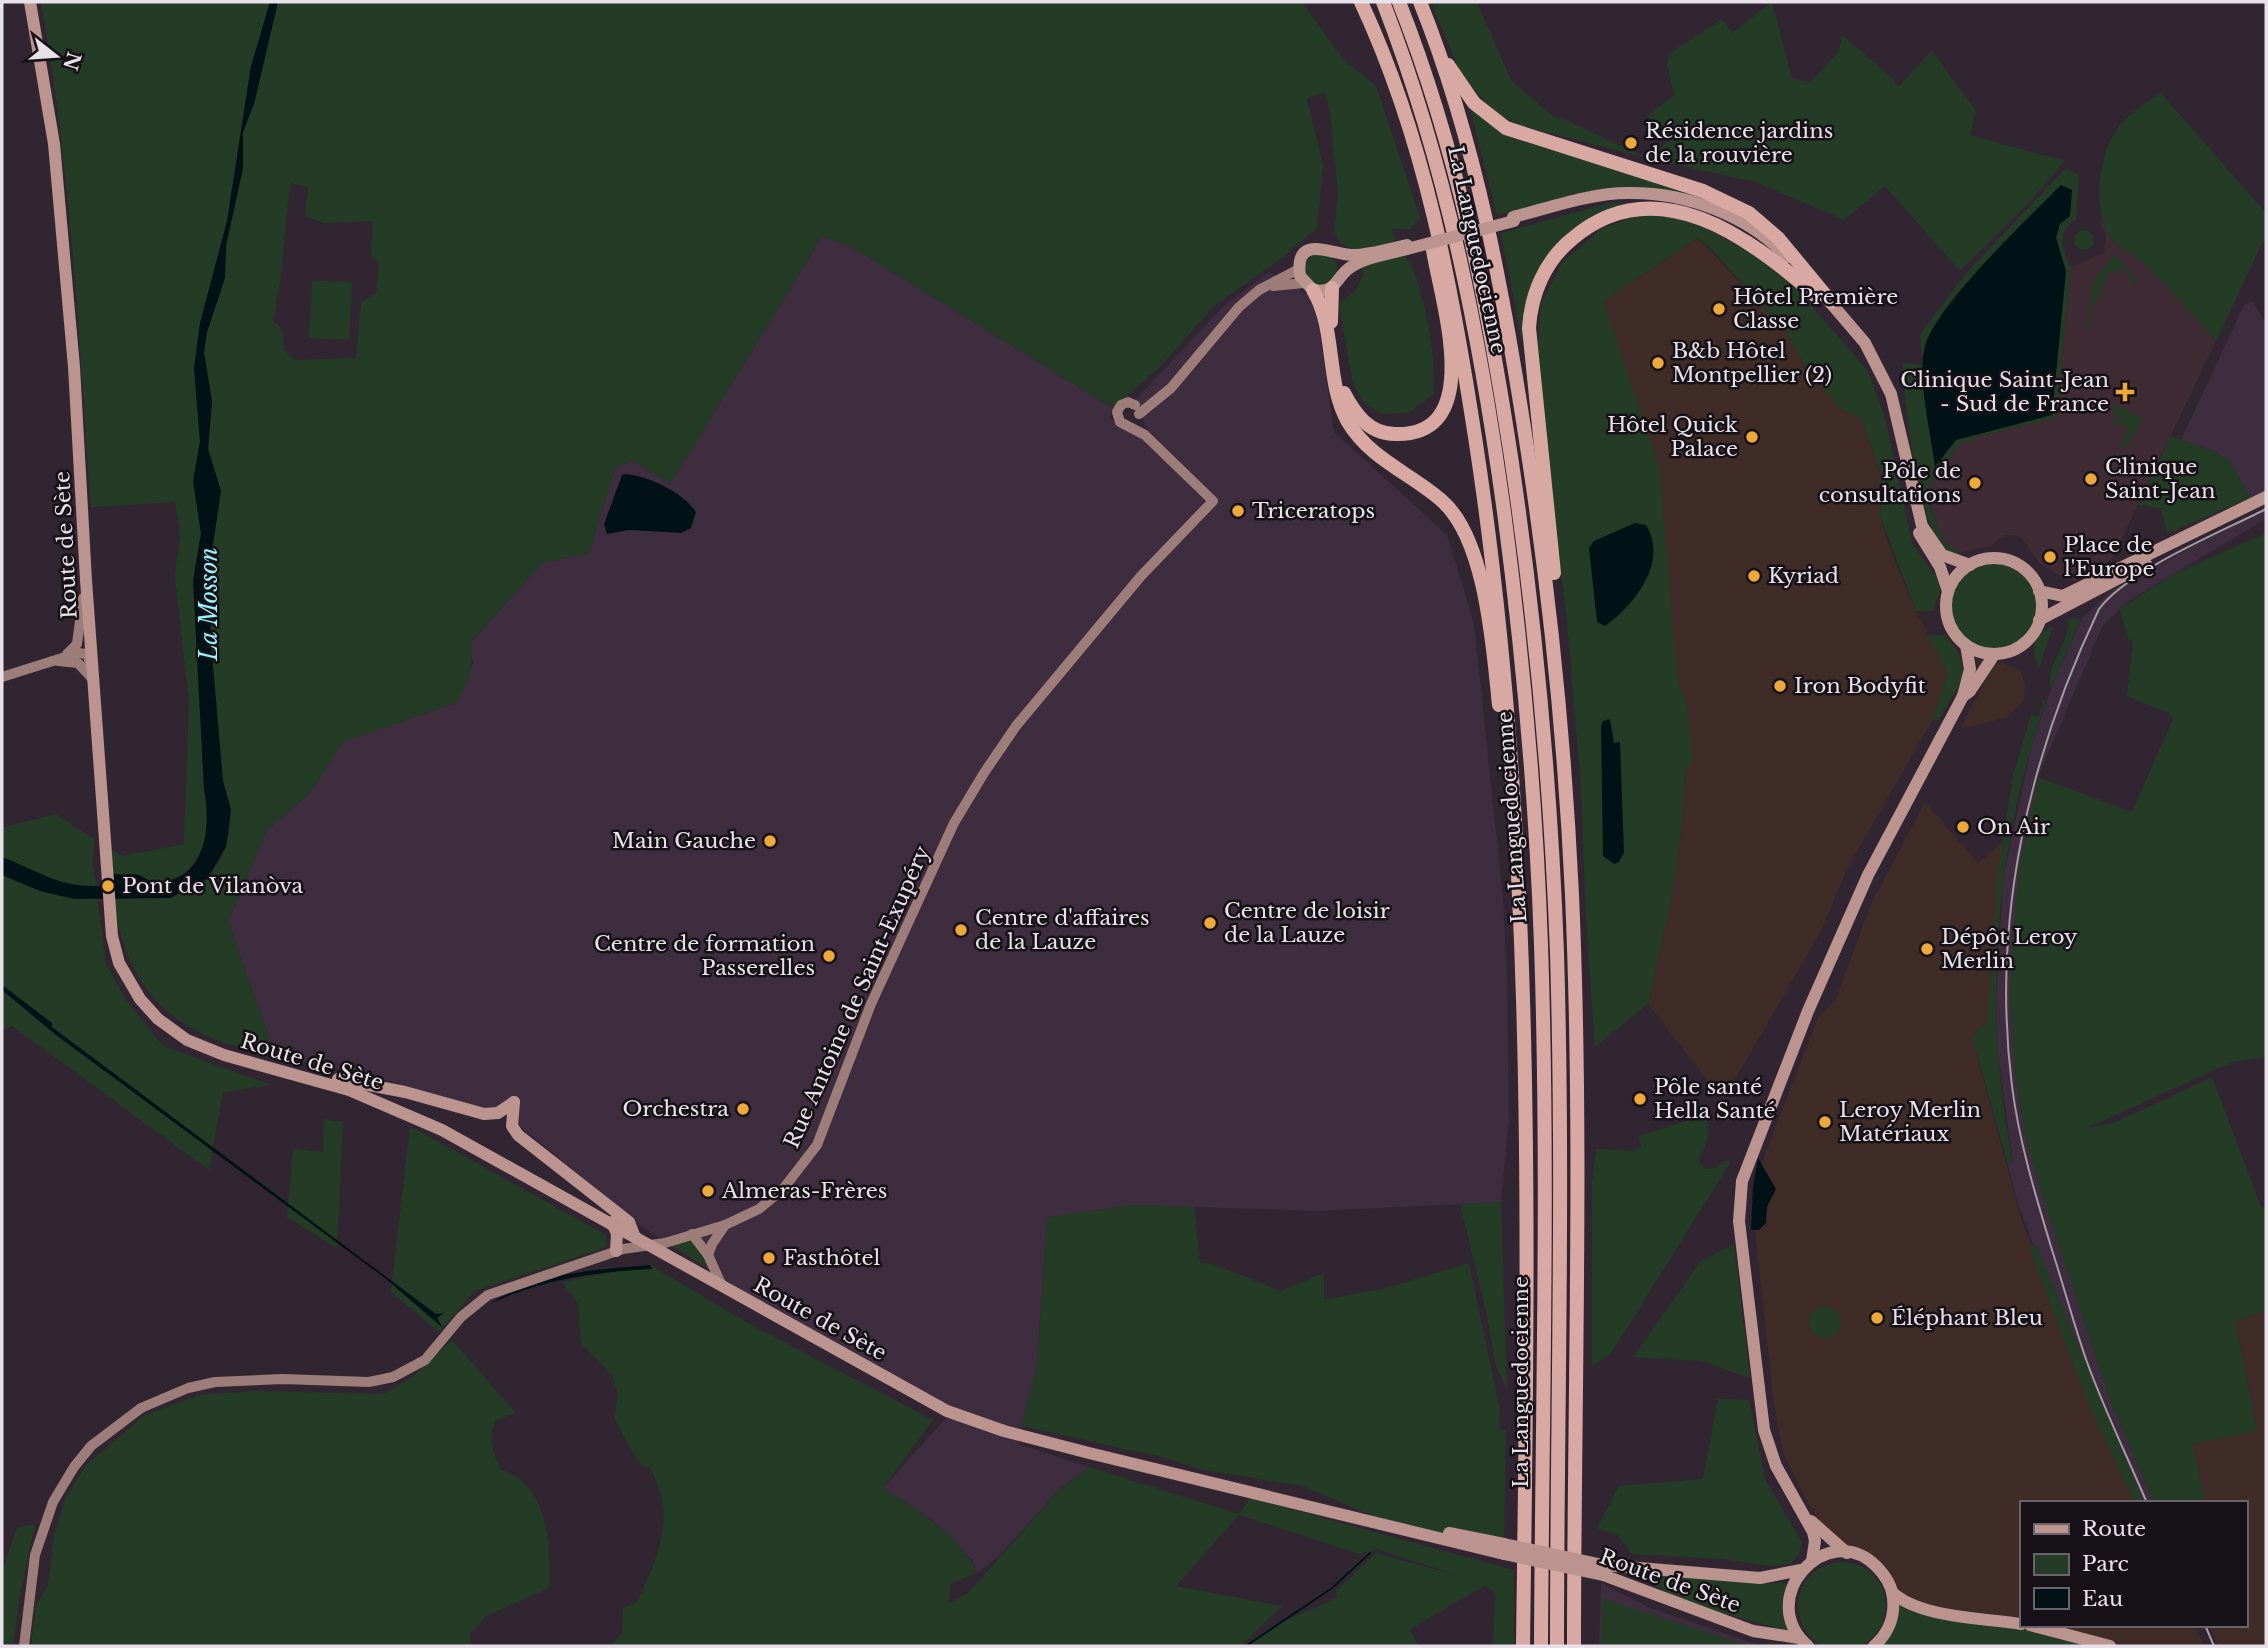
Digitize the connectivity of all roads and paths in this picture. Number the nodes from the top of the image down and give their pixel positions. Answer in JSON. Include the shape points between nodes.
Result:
{"nodes":[{"id":1,"x":30,"y":2,"type":"edge"},
{"id":2,"x":1361,"y":2,"type":"edge"},
{"id":3,"x":1383,"y":2,"type":"edge"},
{"id":4,"x":1399,"y":2,"type":"edge"},
{"id":5,"x":1420,"y":2,"type":"edge"},
{"id":6,"x":1437,"y":45,"type":"junction"},
{"id":7,"x":1419,"y":162,"type":"junction"},
{"id":8,"x":1513,"y":219,"type":"junction"},
{"id":9,"x":1407,"y":247,"type":"junction"},
{"id":10,"x":1335,"y":252,"type":"junction"},
{"id":11,"x":1299,"y":268,"type":"junction"},
{"id":12,"x":1342,"y":276,"type":"junction"},
{"id":13,"x":1270,"y":286,"type":"junction"},
{"id":14,"x":1308,"y":286,"type":"junction"},
{"id":15,"x":1332,"y":288,"type":"junction"},
{"id":16,"x":1816,"y":296,"type":"junction"},
{"id":17,"x":1831,"y":302,"type":"junction"},
{"id":18,"x":2266,"y":497,"type":"edge"},
{"id":19,"x":1970,"y":565,"type":"junction"},
{"id":20,"x":86,"y":580,"type":"junction"},
{"id":21,"x":2094,"y":588,"type":"junction"},
{"id":22,"x":1948,"y":590,"type":"junction"},
{"id":23,"x":2039,"y":591,"type":"junction"},
{"id":24,"x":2039,"y":620,"type":"junction"},
{"id":25,"x":1966,"y":646,"type":"junction"},
{"id":26,"x":1994,"y":654,"type":"junction"},
{"id":27,"x":64,"y":656,"type":"junction"},
{"id":28,"x":53,"y":660,"type":"junction"},
{"id":29,"x":2,"y":677,"type":"edge"},
{"id":30,"x":93,"y":679,"type":"junction"},
{"id":31,"x":1963,"y":696,"type":"junction"},
{"id":32,"x":1563,"y":759,"type":"junction"},
{"id":33,"x":1524,"y":973,"type":"junction"},
{"id":34,"x":309,"y":1078,"type":"junction"},
{"id":35,"x":612,"y":1222,"type":"junction"},
{"id":36,"x":725,"y":1225,"type":"junction"},
{"id":37,"x":634,"y":1235,"type":"junction"},
{"id":38,"x":688,"y":1235,"type":"junction"},
{"id":39,"x":655,"y":1243,"type":"junction"},
{"id":40,"x":616,"y":1251,"type":"junction"},
{"id":41,"x":708,"y":1255,"type":"junction"},
{"id":42,"x":722,"y":1286,"type":"junction"},
{"id":43,"x":1806,"y":1516,"type":"junction"},
{"id":44,"x":1847,"y":1553,"type":"junction"},
{"id":45,"x":1812,"y":1561,"type":"junction"},
{"id":46,"x":1603,"y":1570,"type":"junction"},
{"id":47,"x":1801,"y":1570,"type":"junction"},
{"id":48,"x":1892,"y":1592,"type":"junction"},
{"id":49,"x":2020,"y":1624,"type":"edge"},
{"id":50,"x":2038,"y":1627,"type":"edge"},
{"id":51,"x":1803,"y":1642,"type":"edge"},
{"id":52,"x":24,"y":1646,"type":"edge"},
{"id":53,"x":1523,"y":1646,"type":"edge"},
{"id":54,"x":1541,"y":1646,"type":"edge"},
{"id":55,"x":1556,"y":1646,"type":"edge"},
{"id":56,"x":1574,"y":1646,"type":"edge"},
{"id":57,"x":1874,"y":1646,"type":"edge"},
{"id":58,"x":2110,"y":1646,"type":"edge"}],
"edges":[{"from":1,"to":20,"type":"main road","name":"Route de Sète","via":[[54,144],[65,257]]},
{"from":2,"to":7,"type":"highway","via":[[1392,76]]},
{"from":3,"to":54,"type":"highway","name":"La Languedocienne","via":[[1431,138],[1464,267],[1493,438],[1521,650],[1537,850],[1542,1008]]},
{"from":4,"to":55,"type":"highway","name":"La Languedocienne","via":[[1445,131],[1480,269],[1518,507],[1542,711],[1559,1038]]},
{"from":5,"to":6,"type":"highway"},
{"from":6,"to":17,"type":"highway","via":[[1467,96],[1492,120],[1524,135],[1737,205],[1771,230]]},
{"from":6,"to":32,"type":"highway","via":[[1479,189],[1503,297],[1538,525]]},
{"from":7,"to":15,"type":"highway","via":[[1454,374],[1446,407],[1423,430],[1384,434],[1361,420],[1352,408],[1337,365],[1330,312]]},
{"from":7,"to":33,"type":"highway","via":[[1445,262],[1485,498],[1514,777]]},
{"from":8,"to":9,"type":"main road","bridge":true},
{"from":8,"to":16,"type":"main road","via":[[1626,197],[1694,205],[1756,235]]},
{"from":8,"to":17,"type":"main road","via":[[1626,193],[1674,196],[1716,209],[1758,233],[1779,248]]},
{"from":9,"to":10,"type":"main road","via":[[1349,255]]},
{"from":9,"to":12,"type":"main road","via":[[1364,261]]},
{"from":10,"to":11,"type":"main road","via":[[1324,247],[1311,250]]},
{"from":10,"to":12,"type":"main road","via":[[1342,262]]},
{"from":11,"to":13,"type":"street"},
{"from":11,"to":14,"type":"main road"},
{"from":12,"to":15,"type":"main road"},
{"from":13,"to":14,"type":"street"},
{"from":13,"to":36,"type":"street","name":"Rue Antoine de Saint-Exupéry","via":[[1239,307],[1178,380],[1134,416],[1145,435],[1213,501],[1141,576],[1002,746],[934,865],[871,1004],[817,1144],[774,1198]]},
{"from":14,"to":15,"type":"main road"},
{"from":14,"to":33,"type":"highway","via":[[1323,312],[1334,383],[1349,423],[1373,452],[1447,505],[1473,547],[1497,689]]},
{"from":16,"to":22,"type":"main road","via":[[1862,348],[1884,392],[1916,528]]},
{"from":16,"to":32,"type":"highway","via":[[1741,238],[1701,218],[1665,209],[1620,213],[1591,225],[1561,249],[1543,275],[1530,314],[1530,346],[1559,639]]},
{"from":17,"to":19,"type":"main road","via":[[1871,352],[1891,394],[1922,526],[1941,555]]},
{"from":18,"to":21,"type":"main road","via":[[2196,529]]},
{"from":19,"to":22,"type":"main road"},
{"from":19,"to":23,"type":"main road","via":[[1997,558],[2020,566]]},
{"from":20,"to":27,"type":"street","via":[[78,638]]},
{"from":20,"to":30,"type":"main road","name":"Route de Sète"},
{"from":21,"to":23,"type":"main road","via":[[2063,596]]},
{"from":21,"to":24,"type":"main road"},
{"from":22,"to":25,"type":"main road","via":[[1948,622]]},
{"from":23,"to":24,"type":"main road"},
{"from":24,"to":26,"type":"main road","via":[[2022,645]]},
{"from":25,"to":26,"type":"main road"},
{"from":25,"to":31,"type":"main road","via":[[1970,669]]},
{"from":26,"to":31,"type":"main road"},
{"from":27,"to":28,"type":"street"},
{"from":27,"to":30,"type":"street","via":[[87,654]]},
{"from":28,"to":29,"type":"street"},
{"from":28,"to":30,"type":"street","via":[[78,663]]},
{"from":30,"to":34,"type":"main road","name":"Route de Sète","via":[[112,936],[120,963],[140,999],[158,1018],[201,1048]]},
{"from":31,"to":43,"type":"main road","via":[[1868,874],[1742,1181],[1739,1221],[1764,1430],[1776,1466]]},
{"from":32,"to":56,"type":"highway","via":[[1576,1065]]},
{"from":33,"to":53,"type":"highway"},
{"from":34,"to":35,"type":"main road","name":"Route de Sète","via":[[442,1130]]},
{"from":34,"to":37,"type":"main road","via":[[316,1074],[405,1092],[484,1114],[498,1113],[514,1102],[512,1126],[518,1135],[629,1222]]},
{"from":35,"to":37,"type":"main road","name":"Route de Sète"},
{"from":35,"to":40,"type":"main road"},
{"from":36,"to":38,"type":"street","name":"Rue Antoine de Saint-Exupéry"},
{"from":36,"to":41,"type":"street"},
{"from":37,"to":39,"type":"main road","name":"Route de Sète"},
{"from":38,"to":39,"type":"street","name":"Rue Antoine de Saint-Exupéry"},
{"from":38,"to":41,"type":"street"},
{"from":39,"to":40,"type":"street","name":"Rue Antoine de Saint-Exupéry"},
{"from":39,"to":42,"type":"main road","name":"Route de Sète"},
{"from":40,"to":52,"type":"street","name":"Rue Antoine de Saint-Exupéry","via":[[488,1295],[473,1305],[425,1360],[381,1381],[215,1382],[160,1398],[122,1419],[74,1467],[47,1516],[35,1555]]},
{"from":41,"to":42,"type":"street"},
{"from":42,"to":46,"type":"main road","name":"Route de Sète","bridge":true,"via":[[968,1419],[1405,1529]]},
{"from":43,"to":44,"type":"main road"},
{"from":43,"to":45,"type":"main road","via":[[1815,1541]]},
{"from":44,"to":45,"type":"main road"},
{"from":44,"to":48,"type":"main road","via":[[1872,1563],[1885,1575]]},
{"from":45,"to":47,"type":"main road"},
{"from":46,"to":47,"type":"main road","name":"Route de Sète","via":[[1770,1578]]},
{"from":46,"to":51,"type":"main road","name":"Route de Sète","via":[[1753,1631]]},
{"from":47,"to":51,"type":"main road","via":[[1789,1604],[1792,1625]]},
{"from":48,"to":49,"type":"main road","via":[[1921,1608]]},
{"from":48,"to":57,"type":"main road","via":[[1892,1620]]},
{"from":50,"to":58,"type":"main road"}]}
